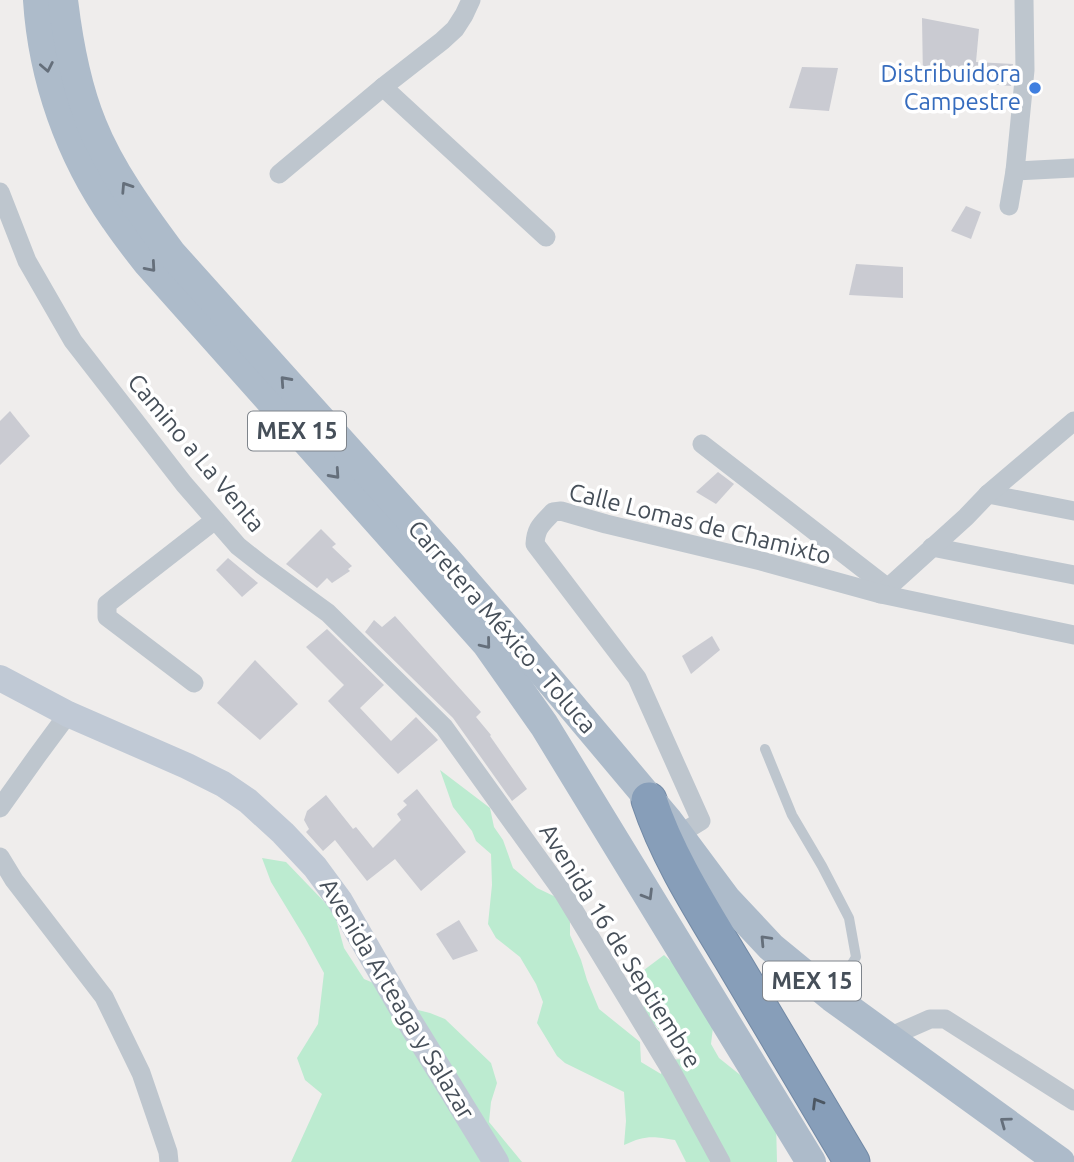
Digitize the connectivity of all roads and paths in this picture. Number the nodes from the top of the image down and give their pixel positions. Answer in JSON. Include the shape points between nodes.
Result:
{"nodes":[{"id":1,"x":38,"y":0,"type":"edge"},
{"id":2,"x":63,"y":0,"type":"edge"},
{"id":3,"x":471,"y":0,"type":"edge"},
{"id":4,"x":1024,"y":0,"type":"edge"},
{"id":5,"x":383,"y":88,"type":"junction"},
{"id":6,"x":1074,"y":168,"type":"edge"},
{"id":7,"x":1015,"y":171,"type":"junction"},
{"id":8,"x":279,"y":174,"type":"dead end"},
{"id":9,"x":0,"y":192,"type":"edge"},
{"id":10,"x":1009,"y":206,"type":"dead end"},
{"id":11,"x":546,"y":237,"type":"dead end"},
{"id":12,"x":1074,"y":421,"type":"edge"},
{"id":13,"x":1054,"y":439,"type":"junction"},
{"id":14,"x":1074,"y":442,"type":"edge"},
{"id":15,"x":702,"y":444,"type":"dead end"},
{"id":16,"x":988,"y":494,"type":"junction"},
{"id":17,"x":1074,"y":511,"type":"edge"},
{"id":18,"x":215,"y":520,"type":"junction"},
{"id":19,"x":932,"y":547,"type":"junction"},
{"id":20,"x":1074,"y":575,"type":"edge"},
{"id":21,"x":885,"y":591,"type":"junction"},
{"id":22,"x":1074,"y":635,"type":"edge"},
{"id":23,"x":0,"y":678,"type":"edge"},
{"id":24,"x":194,"y":683,"type":"dead end"},
{"id":25,"x":68,"y":715,"type":"junction"},
{"id":26,"x":444,"y":727,"type":"joint"},
{"id":27,"x":765,"y":749,"type":"dead end"},
{"id":28,"x":649,"y":800,"type":"junction"},
{"id":29,"x":0,"y":808,"type":"edge"},
{"id":30,"x":678,"y":835,"type":"junction"},
{"id":31,"x":0,"y":857,"type":"edge"},
{"id":32,"x":832,"y":997,"type":"junction"},
{"id":33,"x":889,"y":1037,"type":"junction"},
{"id":34,"x":1074,"y":1101,"type":"edge"},
{"id":35,"x":169,"y":1162,"type":"edge"},
{"id":36,"x":496,"y":1162,"type":"edge"},
{"id":37,"x":721,"y":1162,"type":"edge"},
{"id":38,"x":811,"y":1162,"type":"edge"},
{"id":39,"x":852,"y":1162,"type":"edge"},
{"id":40,"x":1060,"y":1162,"type":"edge"}],
"edges":[{"from":1,"to":38,"type":"main road","name":"Carretera México - Toluca","number":"MEX 15","one_way":true,"via":[[50,80],[64,123],[113,218],[146,262],[487,644],[544,725]]},
{"from":28,"to":2,"type":"main road","name":"Carretera México - Toluca","number":"MEX 15","one_way":true,"via":[[446,559],[153,229],[108,160],[92,125],[78,82]]},
{"from":3,"to":5,"type":"street","via":[[455,29]]},
{"from":4,"to":7,"type":"street","via":[[1025,69]]},
{"from":5,"to":8,"type":"street"},
{"from":5,"to":11,"type":"street"},
{"from":6,"to":7,"type":"street"},
{"from":7,"to":10,"type":"street"},
{"from":9,"to":18,"type":"street","name":"Camino a La Venta","via":[[27,261],[73,341]]},
{"from":12,"to":13,"type":"street"},
{"from":13,"to":14,"type":"street"},
{"from":13,"to":16,"type":"street"},
{"from":15,"to":21,"type":"street"},
{"from":16,"to":17,"type":"street"},
{"from":16,"to":19,"type":"street"},
{"from":18,"to":24,"type":"street","via":[[107,604],[107,618]]},
{"from":18,"to":26,"type":"street","name":"Camino a La Venta","via":[[246,552],[328,613]]},
{"from":19,"to":20,"type":"street"},
{"from":19,"to":21,"type":"street"},
{"from":21,"to":22,"type":"street"},
{"from":21,"to":30,"type":"street","name":"Calle Lomas de Chamixto","via":[[561,511],[542,524],[535,544],[637,678],[701,821]]},
{"from":23,"to":25,"type":"street","name":"Avenida Arteaga y Salazar"},
{"from":25,"to":29,"type":"street"},
{"from":25,"to":36,"type":"street","name":"Avenida Arteaga y Salazar","via":[[223,784],[248,801],[316,867]]},
{"from":26,"to":37,"type":"street","name":"Avenida 16 de Septiembre","via":[[564,894],[673,1072]]},
{"from":27,"to":32,"type":"lane","via":[[792,815],[849,918],[856,957]]},
{"from":28,"to":30,"type":"main road","name":"Carretera México - Toluca","number":"MEX 15"},
{"from":39,"to":28,"type":"highway","one_way":true,"via":[[720,940],[658,827]]},
{"from":32,"to":30,"type":"main road","name":"Carretera México - Toluca","number":"MEX 15","one_way":true,"via":[[771,947],[726,899]]},
{"from":31,"to":35,"type":"street","via":[[104,997],[141,1073]]},
{"from":32,"to":33,"type":"main road","name":"Carretera México - Toluca","number":"MEX 15"},
{"from":33,"to":34,"type":"street","via":[[930,1019],[945,1019]]},
{"from":40,"to":33,"type":"main road","name":"Carretera México - Toluca","number":"MEX 15","one_way":true}]}
